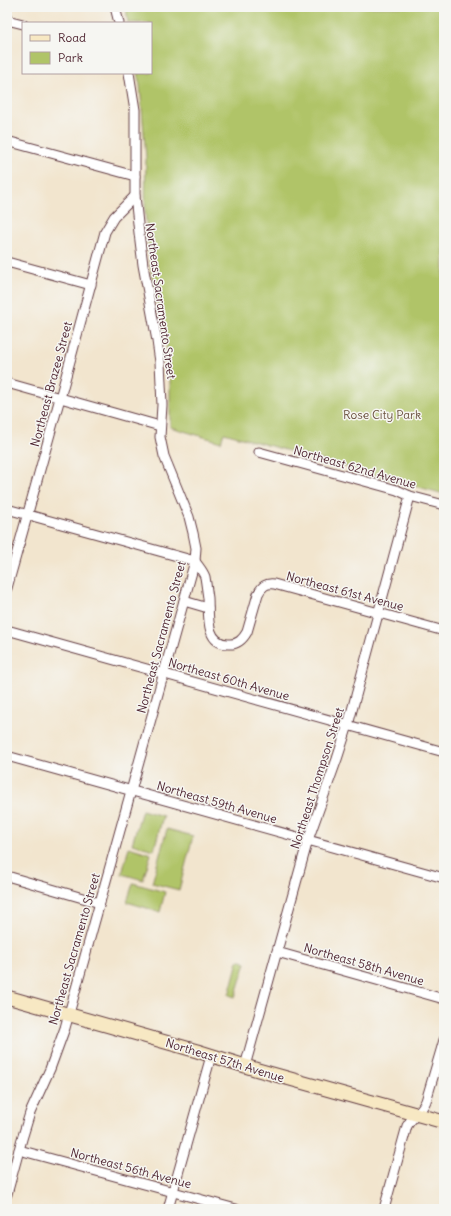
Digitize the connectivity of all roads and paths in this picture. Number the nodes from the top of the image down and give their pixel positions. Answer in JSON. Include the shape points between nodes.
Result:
{"nodes":[{"id":1,"x":115,"y":7,"type":"edge"},
{"id":2,"x":7,"y":20,"type":"edge"},
{"id":3,"x":118,"y":22,"type":"edge"},
{"id":4,"x":22,"y":24,"type":"edge"},
{"id":5,"x":129,"y":74,"type":"edge"},
{"id":6,"x":7,"y":141,"type":"edge"},
{"id":7,"x":135,"y":176,"type":"junction"},
{"id":8,"x":136,"y":196,"type":"junction"},
{"id":9,"x":7,"y":262,"type":"edge"},
{"id":10,"x":91,"y":285,"type":"junction"},
{"id":11,"x":7,"y":383,"type":"edge"},
{"id":12,"x":60,"y":398,"type":"junction"},
{"id":13,"x":160,"y":426,"type":"junction"},
{"id":14,"x":259,"y":452,"type":"dead end"},
{"id":15,"x":410,"y":496,"type":"junction"},
{"id":16,"x":444,"y":505,"type":"edge"},
{"id":17,"x":7,"y":509,"type":"edge"},
{"id":18,"x":27,"y":514,"type":"junction"},
{"id":19,"x":195,"y":561,"type":"junction"},
{"id":20,"x":7,"y":588,"type":"edge"},
{"id":21,"x":184,"y":601,"type":"junction"},
{"id":22,"x":208,"y":608,"type":"junction"},
{"id":23,"x":378,"y":612,"type":"junction"},
{"id":24,"x":7,"y":630,"type":"edge"},
{"id":25,"x":444,"y":631,"type":"edge"},
{"id":26,"x":163,"y":674,"type":"junction"},
{"id":27,"x":348,"y":725,"type":"junction"},
{"id":28,"x":444,"y":752,"type":"edge"},
{"id":29,"x":7,"y":756,"type":"edge"},
{"id":30,"x":131,"y":790,"type":"junction"},
{"id":31,"x":308,"y":840,"type":"junction"},
{"id":32,"x":7,"y":876,"type":"edge"},
{"id":33,"x":444,"y":878,"type":"edge"},
{"id":34,"x":100,"y":902,"type":"junction"},
{"id":35,"x":277,"y":952,"type":"junction"},
{"id":36,"x":7,"y":997,"type":"edge"},
{"id":37,"x":444,"y":999,"type":"edge"},
{"id":38,"x":68,"y":1014,"type":"junction"},
{"id":39,"x":444,"y":1040,"type":"edge"},
{"id":40,"x":211,"y":1056,"type":"junction"},
{"id":41,"x":245,"y":1066,"type":"junction"},
{"id":42,"x":416,"y":1115,"type":"junction"},
{"id":43,"x":444,"y":1122,"type":"edge"},
{"id":44,"x":19,"y":1150,"type":"junction"},
{"id":45,"x":172,"y":1192,"type":"junction"},
{"id":46,"x":7,"y":1194,"type":"edge"},
{"id":47,"x":168,"y":1209,"type":"edge"},
{"id":48,"x":236,"y":1209,"type":"edge"},
{"id":49,"x":384,"y":1209,"type":"edge"}],
"edges":[{"from":1,"to":3,"type":"street"},
{"from":2,"to":4,"type":"street"},
{"from":5,"to":7,"type":"street","name":"Northeast Sacramento Street","via":[[135,110]]},
{"from":6,"to":7,"type":"street"},
{"from":7,"to":8,"type":"street","name":"Northeast Sacramento Street"},
{"from":8,"to":10,"type":"street","name":"Northeast Brazee Street","via":[[114,217],[105,232]]},
{"from":8,"to":13,"type":"street","name":"Northeast Sacramento Street","via":[[143,265],[160,362]]},
{"from":9,"to":10,"type":"street"},
{"from":10,"to":12,"type":"street","name":"Northeast Brazee Street"},
{"from":11,"to":12,"type":"street"},
{"from":12,"to":13,"type":"street"},
{"from":12,"to":18,"type":"street","name":"Northeast Brazee Street"},
{"from":13,"to":19,"type":"street","name":"Northeast Sacramento Street","via":[[164,456],[189,517],[196,548]]},
{"from":14,"to":15,"type":"street","name":"Northeast 62nd Avenue","via":[[397,490]]},
{"from":15,"to":16,"type":"street","name":"Northeast 62nd Avenue"},
{"from":15,"to":23,"type":"street","name":"Northeast Thompson Street"},
{"from":17,"to":18,"type":"street"},
{"from":18,"to":19,"type":"street"},
{"from":18,"to":20,"type":"street","name":"Northeast Brazee Street"},
{"from":19,"to":21,"type":"street","name":"Northeast Sacramento Street"},
{"from":19,"to":22,"type":"street","name":"Northeast 61st Avenue","via":[[204,575]]},
{"from":21,"to":22,"type":"street"},
{"from":21,"to":26,"type":"street","name":"Northeast Sacramento Street"},
{"from":22,"to":23,"type":"street","name":"Northeast 61st Avenue","via":[[209,627],[213,636],[222,644],[236,643],[248,632],[258,594],[264,585],[274,584]]},
{"from":23,"to":25,"type":"street","name":"Northeast 61st Avenue"},
{"from":23,"to":27,"type":"street","name":"Northeast Thompson Street"},
{"from":24,"to":26,"type":"street","name":"Northeast 60th Avenue"},
{"from":26,"to":27,"type":"street","name":"Northeast 60th Avenue"},
{"from":26,"to":30,"type":"street","name":"Northeast Sacramento Street"},
{"from":27,"to":28,"type":"street","name":"Northeast 60th Avenue"},
{"from":27,"to":31,"type":"street","name":"Northeast Thompson Street"},
{"from":29,"to":30,"type":"street","name":"Northeast 59th Avenue"},
{"from":30,"to":31,"type":"street","name":"Northeast 59th Avenue"},
{"from":30,"to":34,"type":"street","name":"Northeast Sacramento Street"},
{"from":31,"to":33,"type":"street","name":"Northeast 59th Avenue"},
{"from":31,"to":35,"type":"street","name":"Northeast Thompson Street"},
{"from":32,"to":34,"type":"street"},
{"from":34,"to":38,"type":"street","name":"Northeast Sacramento Street"},
{"from":35,"to":37,"type":"street","name":"Northeast 58th Avenue"},
{"from":35,"to":41,"type":"street","name":"Northeast Thompson Street"},
{"from":36,"to":38,"type":"main road","name":"Northeast 57th Avenue"},
{"from":38,"to":40,"type":"main road","name":"Northeast 57th Avenue"},
{"from":38,"to":44,"type":"street","name":"Northeast Sacramento Street","via":[[58,1050],[30,1113]]},
{"from":39,"to":42,"type":"street","via":[[424,1107]]},
{"from":40,"to":41,"type":"main road","name":"Northeast 57th Avenue"},
{"from":40,"to":45,"type":"street"},
{"from":41,"to":42,"type":"main road","name":"Northeast 57th Avenue"},
{"from":42,"to":43,"type":"main road","name":"Northeast 57th Avenue"},
{"from":42,"to":49,"type":"street","via":[[407,1126]]},
{"from":44,"to":45,"type":"street","name":"Northeast 56th Avenue"},
{"from":44,"to":46,"type":"street","name":"Northeast Sacramento Street"},
{"from":45,"to":47,"type":"street"},
{"from":45,"to":48,"type":"street","name":"Northeast 56th Avenue"}]}
